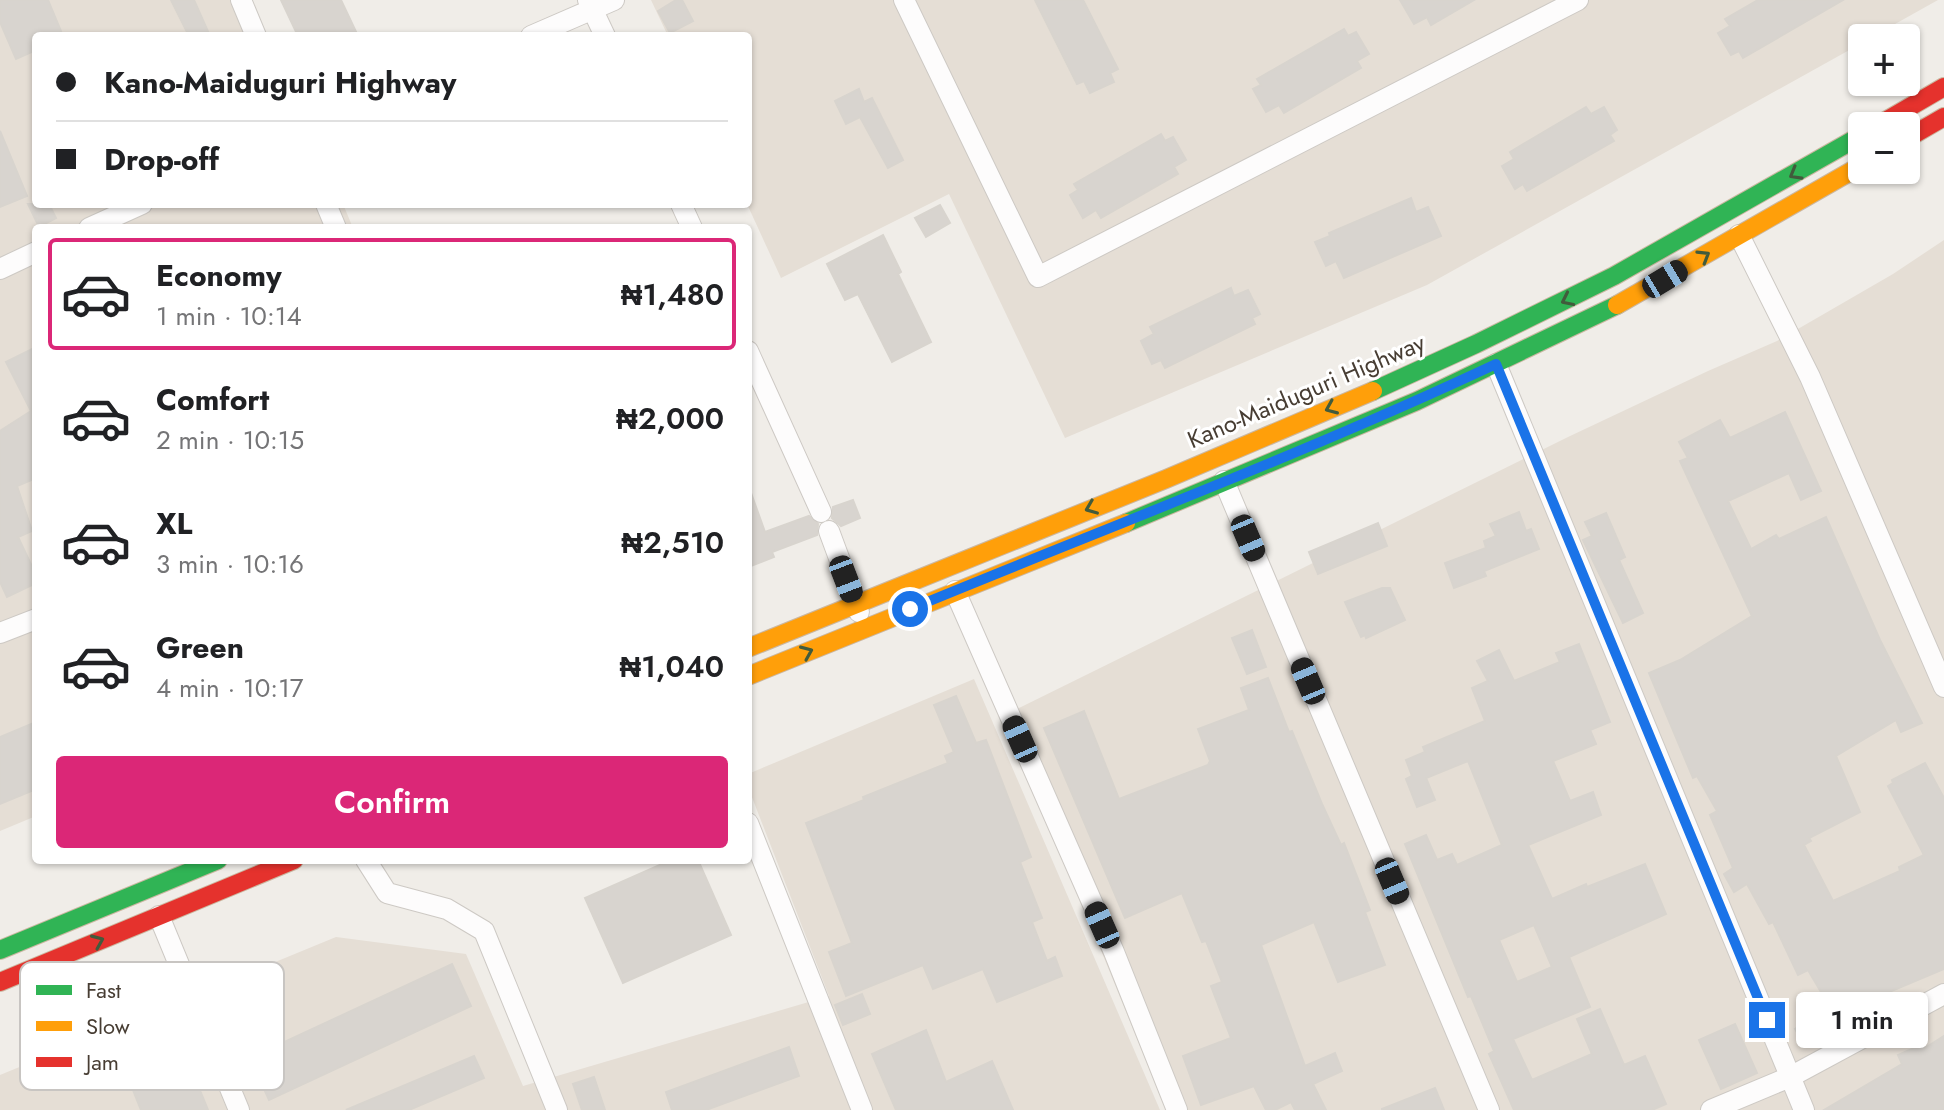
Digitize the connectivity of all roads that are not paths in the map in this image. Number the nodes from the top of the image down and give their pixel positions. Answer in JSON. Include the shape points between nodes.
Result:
{"nodes":[{"id":1,"x":241,"y":0,"type":"edge"},
{"id":2,"x":614,"y":0,"type":"edge"},
{"id":3,"x":904,"y":0,"type":"edge"},
{"id":4,"x":1578,"y":0,"type":"edge"},
{"id":5,"x":591,"y":5,"type":"edge"},
{"id":6,"x":254,"y":32,"type":"edge"},
{"id":7,"x":539,"y":32,"type":"edge"},
{"id":8,"x":603,"y":32,"type":"edge"},
{"id":9,"x":1944,"y":87,"type":"edge"},
{"id":10,"x":1901,"y":112,"type":"edge"},
{"id":11,"x":1944,"y":117,"type":"edge"},
{"id":12,"x":1920,"y":131,"type":"edge"},
{"id":13,"x":1848,"y":143,"type":"edge"},
{"id":14,"x":1848,"y":173,"type":"edge"},
{"id":15,"x":133,"y":208,"type":"edge"},
{"id":16,"x":98,"y":224,"type":"edge"},
{"id":17,"x":1739,"y":235,"type":"junction"},
{"id":18,"x":32,"y":254,"type":"edge"},
{"id":19,"x":0,"y":269,"type":"edge"},
{"id":20,"x":752,"y":360,"type":"edge"},
{"id":21,"x":1496,"y":364,"type":"junction"},
{"id":22,"x":1224,"y":481,"type":"junction"},
{"id":23,"x":955,"y":591,"type":"junction"},
{"id":24,"x":855,"y":603,"type":"junction"},
{"id":25,"x":32,"y":621,"type":"edge"},
{"id":26,"x":865,"y":627,"type":"junction"},
{"id":27,"x":0,"y":633,"type":"edge"},
{"id":28,"x":752,"y":646,"type":"edge"},
{"id":29,"x":752,"y":674,"type":"edge"},
{"id":30,"x":1944,"y":687,"type":"edge"},
{"id":31,"x":752,"y":833,"type":"edge"},
{"id":32,"x":208,"y":864,"type":"edge"},
{"id":33,"x":284,"y":864,"type":"edge"},
{"id":34,"x":369,"y":864,"type":"edge"},
{"id":35,"x":159,"y":916,"type":"junction"},
{"id":36,"x":0,"y":950,"type":"edge"},
{"id":37,"x":48,"y":962,"type":"edge"},
{"id":38,"x":178,"y":962,"type":"edge"},
{"id":39,"x":20,"y":974,"type":"edge"},
{"id":40,"x":0,"y":982,"type":"edge"},
{"id":41,"x":1944,"y":994,"type":"edge"},
{"id":42,"x":1790,"y":1077,"type":"junction"},
{"id":43,"x":231,"y":1090,"type":"edge"},
{"id":44,"x":239,"y":1110,"type":"edge"},
{"id":45,"x":557,"y":1110,"type":"edge"},
{"id":46,"x":862,"y":1110,"type":"edge"},
{"id":47,"x":1177,"y":1110,"type":"edge"},
{"id":48,"x":1489,"y":1110,"type":"edge"},
{"id":49,"x":1711,"y":1110,"type":"edge"},
{"id":50,"x":1804,"y":1110,"type":"edge"}],
"edges":[{"from":1,"to":6,"type":"street"},
{"from":2,"to":5,"type":"street"},
{"from":3,"to":4,"type":"street","via":[[1038,277]]},
{"from":5,"to":7,"type":"street"},
{"from":5,"to":8,"type":"street"},
{"from":9,"to":10,"type":"highway"},
{"from":11,"to":12,"type":"highway"},
{"from":13,"to":24,"type":"highway","name":"Kano-Maiduguri Highway","one_way":true,"via":[[1663,250],[1456,353]]},
{"from":14,"to":17,"type":"highway"},
{"from":15,"to":16,"type":"street"},
{"from":21,"to":17,"type":"highway","one_way":true,"via":[[1586,321]]},
{"from":17,"to":30,"type":"street","via":[[1810,377]]},
{"from":18,"to":19,"type":"street"},
{"from":20,"to":24,"type":"street","via":[[825,521]]},
{"from":21,"to":22,"type":"highway"},
{"from":21,"to":42,"type":"street"},
{"from":22,"to":23,"type":"highway"},
{"from":22,"to":48,"type":"street"},
{"from":23,"to":26,"type":"highway"},
{"from":23,"to":47,"type":"street","via":[[1114,952]]},
{"from":24,"to":26,"type":"street"},
{"from":24,"to":28,"type":"highway","name":"Kano-Maiduguri Highway"},
{"from":25,"to":27,"type":"street"},
{"from":29,"to":26,"type":"highway","one_way":true},
{"from":31,"to":46,"type":"street"},
{"from":32,"to":36,"type":"highway"},
{"from":33,"to":35,"type":"highway"},
{"from":34,"to":45,"type":"street","via":[[387,893],[447,909],[484,931]]},
{"from":37,"to":35,"type":"highway","one_way":true},
{"from":35,"to":38,"type":"street"},
{"from":40,"to":39,"type":"highway","one_way":true},
{"from":41,"to":42,"type":"street"},
{"from":42,"to":49,"type":"street"},
{"from":42,"to":50,"type":"street"},
{"from":43,"to":44,"type":"street"}]}
